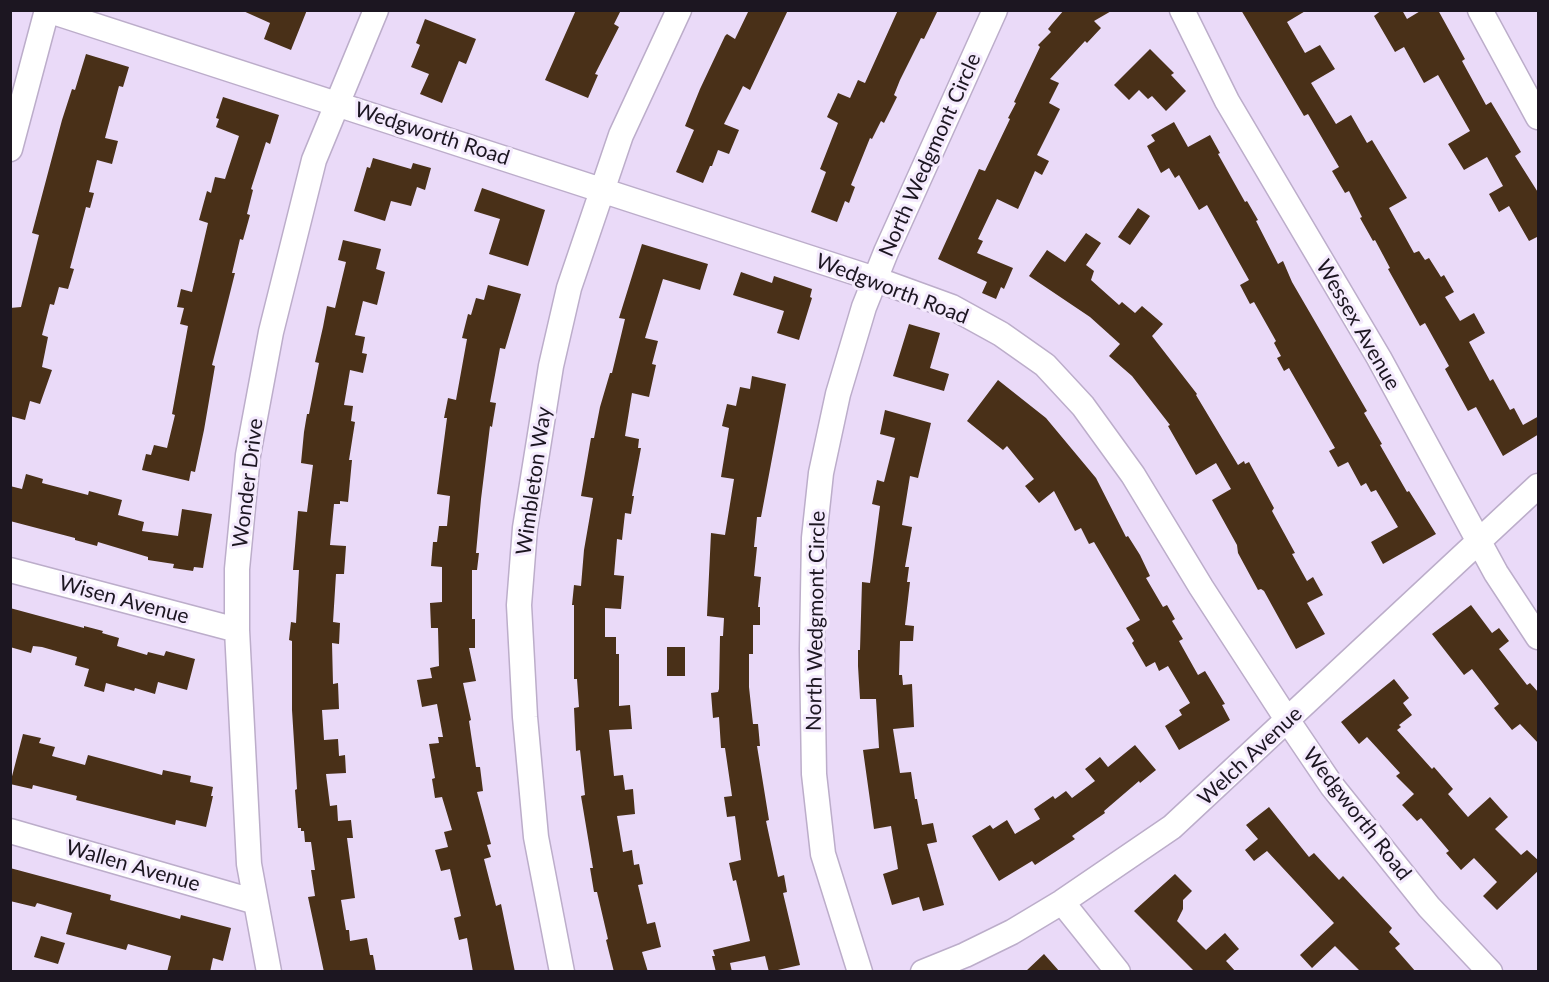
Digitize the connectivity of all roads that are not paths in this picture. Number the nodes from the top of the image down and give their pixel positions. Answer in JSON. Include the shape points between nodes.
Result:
{"nodes":[{"id":1,"x":47,"y":10,"type":"edge"},
{"id":2,"x":376,"y":10,"type":"edge"},
{"id":3,"x":679,"y":10,"type":"edge"},
{"id":4,"x":995,"y":10,"type":"edge"},
{"id":5,"x":1182,"y":10,"type":"edge"},
{"id":6,"x":1480,"y":10,"type":"edge"},
{"id":7,"x":336,"y":103,"type":"junction"},
{"id":8,"x":1539,"y":117,"type":"edge"},
{"id":9,"x":10,"y":149,"type":"edge"},
{"id":10,"x":603,"y":190,"type":"junction"},
{"id":11,"x":876,"y":279,"type":"junction"},
{"id":12,"x":1539,"y":486,"type":"edge"},
{"id":13,"x":1479,"y":542,"type":"junction"},
{"id":14,"x":10,"y":570,"type":"edge"},
{"id":15,"x":237,"y":630,"type":"junction"},
{"id":16,"x":1539,"y":637,"type":"edge"},
{"id":17,"x":1288,"y":722,"type":"junction"},
{"id":18,"x":10,"y":831,"type":"edge"},
{"id":19,"x":256,"y":902,"type":"junction"},
{"id":20,"x":1062,"y":902,"type":"junction"},
{"id":21,"x":269,"y":972,"type":"edge"},
{"id":22,"x":562,"y":972,"type":"edge"},
{"id":23,"x":860,"y":972,"type":"edge"},
{"id":24,"x":923,"y":972,"type":"edge"},
{"id":25,"x":1118,"y":972,"type":"edge"},
{"id":26,"x":1490,"y":972,"type":"edge"}],
"edges":[{"from":1,"to":7,"type":"street","name":"Wedgworth Road"},
{"from":1,"to":9,"type":"street"},
{"from":2,"to":7,"type":"street","name":"Wonder Drive"},
{"from":3,"to":10,"type":"street","name":"Wimbleton Way","via":[[621,135]]},
{"from":4,"to":11,"type":"street","name":"North Wedgmont Circle"},
{"from":5,"to":13,"type":"street","name":"Wessex Avenue","via":[[1227,101],[1379,358]]},
{"from":6,"to":8,"type":"street"},
{"from":7,"to":10,"type":"street","name":"Wedgworth Road"},
{"from":7,"to":15,"type":"street","name":"Wonder Drive","via":[[314,160],[272,332],[248,455],[237,569]]},
{"from":10,"to":11,"type":"street","name":"Wedgworth Road"},
{"from":10,"to":22,"type":"street","name":"Wimbleton Way","via":[[569,288],[552,366],[525,528],[519,605],[536,837]]},
{"from":11,"to":17,"type":"street","name":"Wedgworth Road","via":[[952,307],[1001,334],[1045,365],[1083,406],[1133,474]]},
{"from":11,"to":23,"type":"street","name":"North Wedgmont Circle","via":[[838,394],[821,473],[814,538],[814,774],[823,854]]},
{"from":12,"to":13,"type":"street","name":"Welch Avenue"},
{"from":13,"to":16,"type":"street","name":"Wessex Avenue"},
{"from":13,"to":17,"type":"street","name":"Welch Avenue"},
{"from":14,"to":15,"type":"street","name":"Wisen Avenue"},
{"from":15,"to":19,"type":"street","name":"Wonder Drive","via":[[249,864]]},
{"from":17,"to":20,"type":"street","name":"Welch Avenue","via":[[1172,827]]},
{"from":17,"to":26,"type":"street","name":"Wedgworth Road","via":[[1332,786],[1429,907]]},
{"from":18,"to":19,"type":"street","name":"Wallen Avenue"},
{"from":19,"to":21,"type":"street","name":"Wonder Drive"},
{"from":20,"to":24,"type":"street","name":"Welch Avenue","via":[[1012,932]]},
{"from":20,"to":25,"type":"street"}]}
